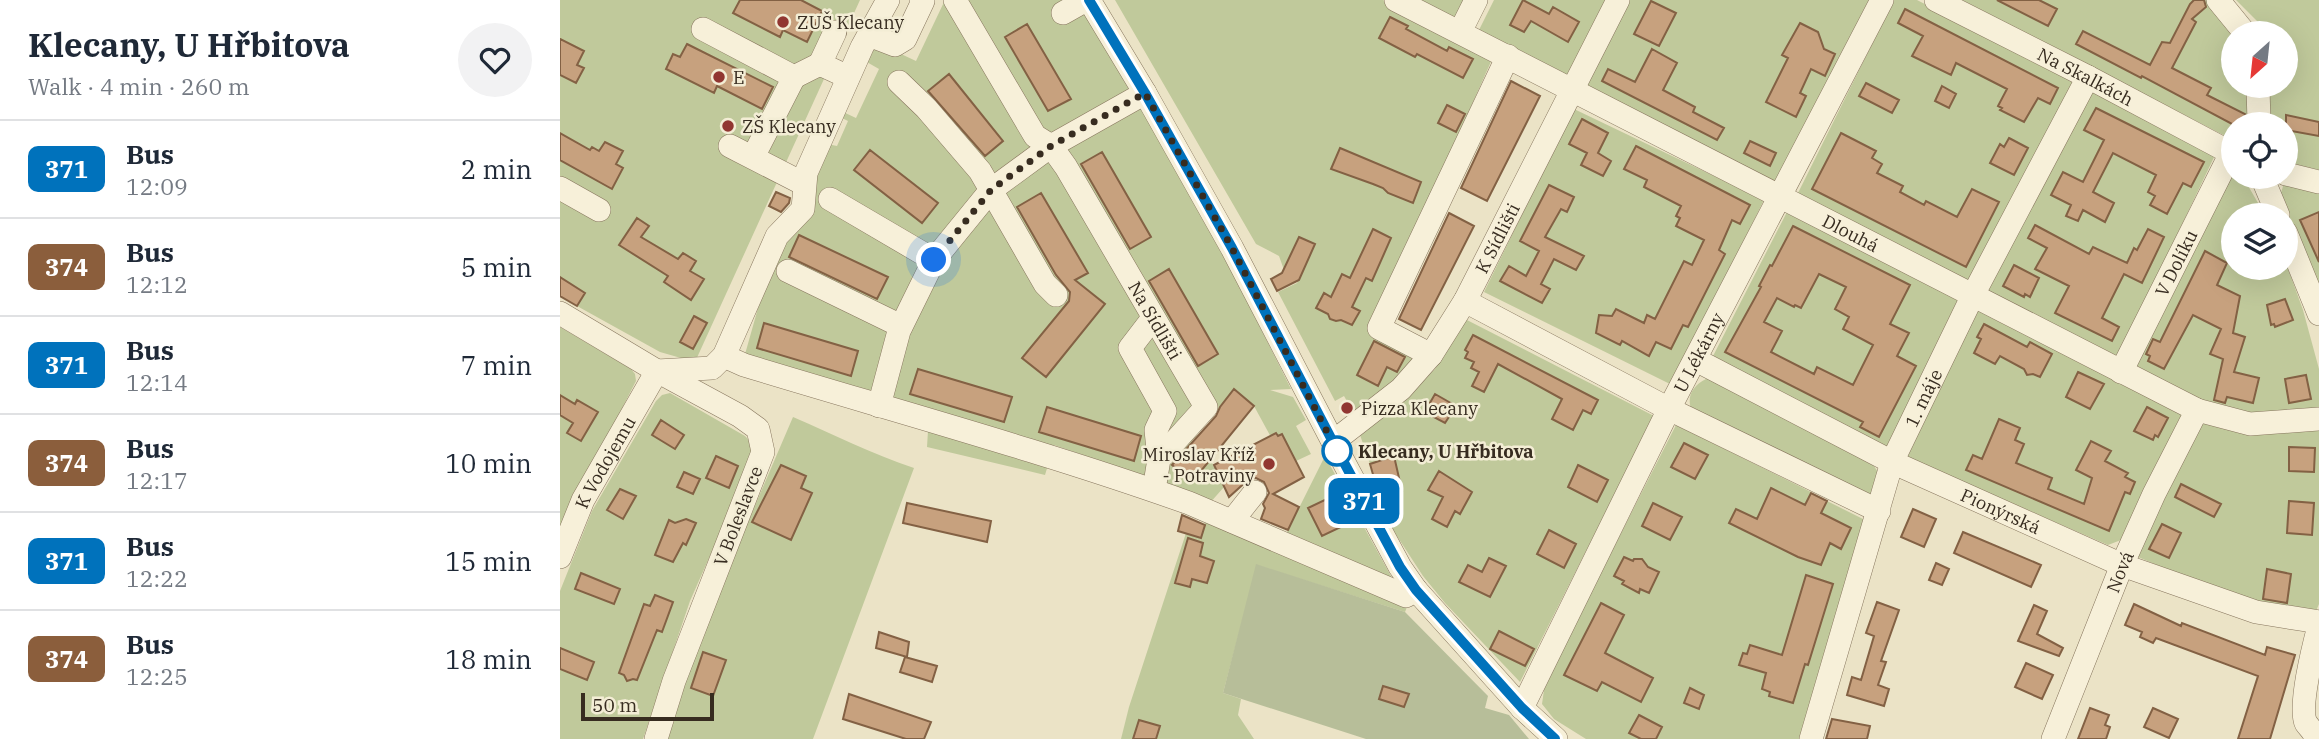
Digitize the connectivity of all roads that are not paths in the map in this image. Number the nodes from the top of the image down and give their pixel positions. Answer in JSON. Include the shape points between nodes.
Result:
{"nodes":[{"id":1,"x":888,"y":0,"type":"edge"},
{"id":2,"x":921,"y":0,"type":"edge"},
{"id":3,"x":955,"y":0,"type":"edge"},
{"id":4,"x":1088,"y":0,"type":"edge"},
{"id":5,"x":1396,"y":0,"type":"edge"},
{"id":6,"x":1476,"y":0,"type":"edge"},
{"id":7,"x":1618,"y":0,"type":"edge"},
{"id":8,"x":1882,"y":0,"type":"edge"},
{"id":9,"x":1936,"y":0,"type":"edge"},
{"id":10,"x":2218,"y":0,"type":"edge"},
{"id":11,"x":1063,"y":13,"type":"dead end"},
{"id":12,"x":2235,"y":21,"type":"edge"},
{"id":13,"x":703,"y":29,"type":"dead end"},
{"id":14,"x":835,"y":32,"type":"dead end"},
{"id":15,"x":1460,"y":32,"type":"junction"},
{"id":16,"x":869,"y":35,"type":"junction"},
{"id":17,"x":1508,"y":56,"type":"junction"},
{"id":18,"x":820,"y":64,"type":"junction"},
{"id":19,"x":794,"y":77,"type":"junction"},
{"id":20,"x":849,"y":77,"type":"junction"},
{"id":21,"x":2088,"y":77,"type":"junction"},
{"id":22,"x":899,"y":82,"type":"dead end"},
{"id":23,"x":1573,"y":91,"type":"junction"},
{"id":24,"x":1145,"y":93,"type":"junction"},
{"id":25,"x":730,"y":146,"type":"dead end"},
{"id":26,"x":1051,"y":146,"type":"junction"},
{"id":27,"x":2221,"y":147,"type":"edge"},
{"id":28,"x":753,"y":157,"type":"junction"},
{"id":29,"x":2221,"y":175,"type":"edge"},
{"id":30,"x":2298,"y":177,"type":"edge"},
{"id":31,"x":2319,"y":182,"type":"edge"},
{"id":32,"x":804,"y":184,"type":"junction"},
{"id":33,"x":560,"y":188,"type":"edge"},
{"id":34,"x":991,"y":190,"type":"junction"},
{"id":35,"x":1779,"y":198,"type":"junction"},
{"id":36,"x":830,"y":199,"type":"dead end"},
{"id":37,"x":599,"y":210,"type":"dead end"},
{"id":38,"x":934,"y":260,"type":"junction"},
{"id":39,"x":2298,"y":262,"type":"edge"},
{"id":40,"x":788,"y":271,"type":"dead end"},
{"id":41,"x":1056,"y":295,"type":"dead end"},
{"id":42,"x":1973,"y":295,"type":"junction"},
{"id":43,"x":1465,"y":301,"type":"junction"},
{"id":44,"x":560,"y":313,"type":"edge"},
{"id":45,"x":2319,"y":314,"type":"edge"},
{"id":46,"x":1153,"y":318,"type":"junction"},
{"id":47,"x":901,"y":326,"type":"junction"},
{"id":48,"x":1431,"y":355,"type":"junction"},
{"id":49,"x":724,"y":356,"type":"junction"},
{"id":50,"x":1696,"y":360,"type":"junction"},
{"id":51,"x":657,"y":371,"type":"junction"},
{"id":52,"x":2121,"y":372,"type":"junction"},
{"id":53,"x":879,"y":406,"type":"junction"},
{"id":54,"x":1669,"y":410,"type":"junction"},
{"id":55,"x":2197,"y":411,"type":"junction"},
{"id":56,"x":2319,"y":419,"type":"edge"},
{"id":57,"x":1333,"y":442,"type":"junction"},
{"id":58,"x":1159,"y":459,"type":"junction"},
{"id":59,"x":1892,"y":462,"type":"junction"},
{"id":60,"x":1154,"y":491,"type":"junction"},
{"id":61,"x":1255,"y":492,"type":"dead end"},
{"id":62,"x":1879,"y":511,"type":"junction"},
{"id":63,"x":1232,"y":521,"type":"junction"},
{"id":64,"x":560,"y":557,"type":"edge"},
{"id":65,"x":2122,"y":565,"type":"junction"},
{"id":66,"x":1416,"y":590,"type":"junction"},
{"id":67,"x":2319,"y":624,"type":"edge"},
{"id":68,"x":1522,"y":708,"type":"junction"},
{"id":69,"x":2312,"y":733,"type":"edge"},
{"id":70,"x":656,"y":739,"type":"edge"},
{"id":71,"x":1556,"y":739,"type":"edge"},
{"id":72,"x":1811,"y":739,"type":"edge"},
{"id":73,"x":2053,"y":739,"type":"edge"}],
"edges":[{"from":1,"to":16,"type":"street"},
{"from":2,"to":16,"type":"street","via":[[905,39],[895,45]]},
{"from":3,"to":26,"type":"street","name":"Na Sídlišti","via":[[1035,136]]},
{"from":4,"to":11,"type":"street"},
{"from":4,"to":24,"type":"street"},
{"from":5,"to":15,"type":"street","name":"Dlouhá"},
{"from":6,"to":15,"type":"street"},
{"from":7,"to":23,"type":"street","name":"K Sídlišti"},
{"from":8,"to":35,"type":"street","name":"U Lékárny"},
{"from":9,"to":21,"type":"street","name":"Na Skalkách"},
{"from":10,"to":12,"type":"street"},
{"from":13,"to":19,"type":"street"},
{"from":14,"to":18,"type":"street"},
{"from":15,"to":17,"type":"street","name":"Dlouhá"},
{"from":16,"to":20,"type":"street"},
{"from":17,"to":23,"type":"street","name":"Dlouhá"},
{"from":17,"to":48,"type":"street","via":[[1379,328]]},
{"from":18,"to":19,"type":"street"},
{"from":18,"to":20,"type":"street"},
{"from":19,"to":28,"type":"street"},
{"from":20,"to":32,"type":"street"},
{"from":21,"to":27,"type":"street","name":"Na Skalkách"},
{"from":21,"to":42,"type":"street","name":"1. máje"},
{"from":22,"to":34,"type":"street","via":[[926,108]]},
{"from":23,"to":35,"type":"street","name":"Dlouhá"},
{"from":23,"to":43,"type":"street","name":"K Sídlišti"},
{"from":24,"to":26,"type":"street"},
{"from":24,"to":57,"type":"street"},
{"from":25,"to":28,"type":"street"},
{"from":26,"to":34,"type":"street"},
{"from":26,"to":46,"type":"street","name":"Na Sídlišti"},
{"from":28,"to":32,"type":"street"},
{"from":29,"to":52,"type":"street","name":"V Dolíku"},
{"from":30,"to":31,"type":"street"},
{"from":32,"to":49,"type":"street","via":[[803,208],[777,236]]},
{"from":33,"to":37,"type":"street"},
{"from":34,"to":38,"type":"street"},
{"from":34,"to":41,"type":"street","via":[[1045,284]]},
{"from":35,"to":42,"type":"street","name":"Dlouhá"},
{"from":35,"to":50,"type":"street","name":"U Lékárny"},
{"from":36,"to":38,"type":"street"},
{"from":38,"to":47,"type":"street"},
{"from":39,"to":45,"type":"street"},
{"from":40,"to":47,"type":"street"},
{"from":42,"to":52,"type":"street","name":"Dlouhá"},
{"from":42,"to":59,"type":"street","name":"1. máje"},
{"from":43,"to":48,"type":"street","name":"K Sídlišti"},
{"from":43,"to":54,"type":"street"},
{"from":44,"to":51,"type":"street","name":"V Boleslavce"},
{"from":46,"to":58,"type":"street","via":[[1130,348],[1165,411],[1156,430]]},
{"from":46,"to":58,"type":"street","name":"Na Sídlišti","via":[[1206,407]]},
{"from":47,"to":53,"type":"street"},
{"from":48,"to":57,"type":"street","name":"K Sídlišti","via":[[1401,389]]},
{"from":49,"to":51,"type":"street","via":[[712,368]]},
{"from":49,"to":53,"type":"street"},
{"from":50,"to":54,"type":"street","name":"U Lékárny"},
{"from":50,"to":59,"type":"street","name":"Pionýrská"},
{"from":51,"to":64,"type":"street","name":"K Vodojemu","via":[[583,500]]},
{"from":51,"to":70,"type":"street","name":"V Boleslavce","via":[[758,429],[763,452]]},
{"from":52,"to":55,"type":"street","name":"Dlouhá"},
{"from":53,"to":60,"type":"street"},
{"from":54,"to":62,"type":"street"},
{"from":54,"to":68,"type":"street","name":"U Lékárny"},
{"from":55,"to":56,"type":"street","name":"Dlouhá","via":[[2250,424]]},
{"from":55,"to":65,"type":"street","name":"Nová"},
{"from":57,"to":66,"type":"street"},
{"from":58,"to":60,"type":"street"},
{"from":59,"to":62,"type":"street","name":"1. máje"},
{"from":59,"to":65,"type":"street","name":"Pionýrská"},
{"from":60,"to":63,"type":"street"},
{"from":61,"to":63,"type":"street"},
{"from":62,"to":72,"type":"street","name":"1. máje"},
{"from":63,"to":66,"type":"street","via":[[1406,596]]},
{"from":65,"to":67,"type":"street","name":"Pionýrská","via":[[2256,612]]},
{"from":65,"to":73,"type":"street","name":"Nová"},
{"from":66,"to":68,"type":"street"},
{"from":67,"to":69,"type":"street","name":"Pionýrská","via":[[2305,691],[2304,714]]},
{"from":68,"to":71,"type":"street"}]}
